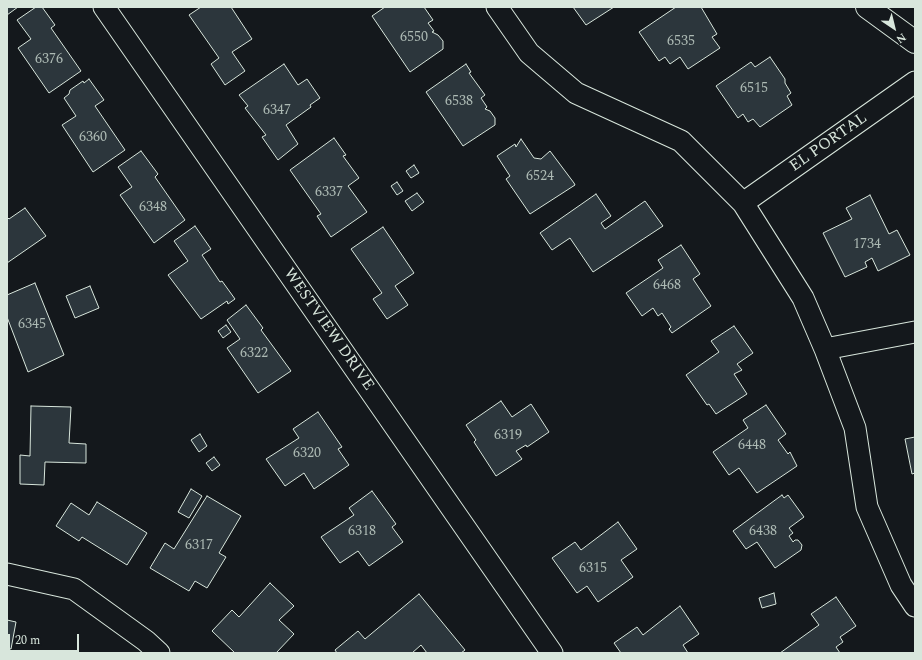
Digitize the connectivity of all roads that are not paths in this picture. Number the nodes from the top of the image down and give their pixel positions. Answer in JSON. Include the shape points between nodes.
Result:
{"nodes":[{"id":1,"x":104,"y":7,"type":"edge"},
{"id":2,"x":497,"y":7,"type":"edge"},
{"id":3,"x":867,"y":7,"type":"edge"},
{"id":4,"x":915,"y":42,"type":"edge"},
{"id":5,"x":915,"y":82,"type":"edge"},
{"id":6,"x":743,"y":203,"type":"junction"},
{"id":7,"x":915,"y":332,"type":"edge"},
{"id":8,"x":825,"y":349,"type":"junction"},
{"id":9,"x":7,"y":574,"type":"edge"},
{"id":10,"x":915,"y":606,"type":"edge"},
{"id":11,"x":160,"y":653,"type":"edge"},
{"id":12,"x":552,"y":653,"type":"edge"}],
"edges":[{"from":1,"to":12,"type":"street","name":"WESTVIEW DRIVE"},
{"from":2,"to":6,"type":"street","via":[[529,53],[576,93],[681,141]]},
{"from":3,"to":4,"type":"main road"},
{"from":5,"to":6,"type":"street","name":"EL PORTAL"},
{"from":6,"to":8,"type":"street","via":[[803,298]]},
{"from":7,"to":8,"type":"street"},
{"from":8,"to":10,"type":"street","via":[[855,428],[867,506],[901,585]]},
{"from":9,"to":11,"type":"street","via":[[74,589]]}]}
